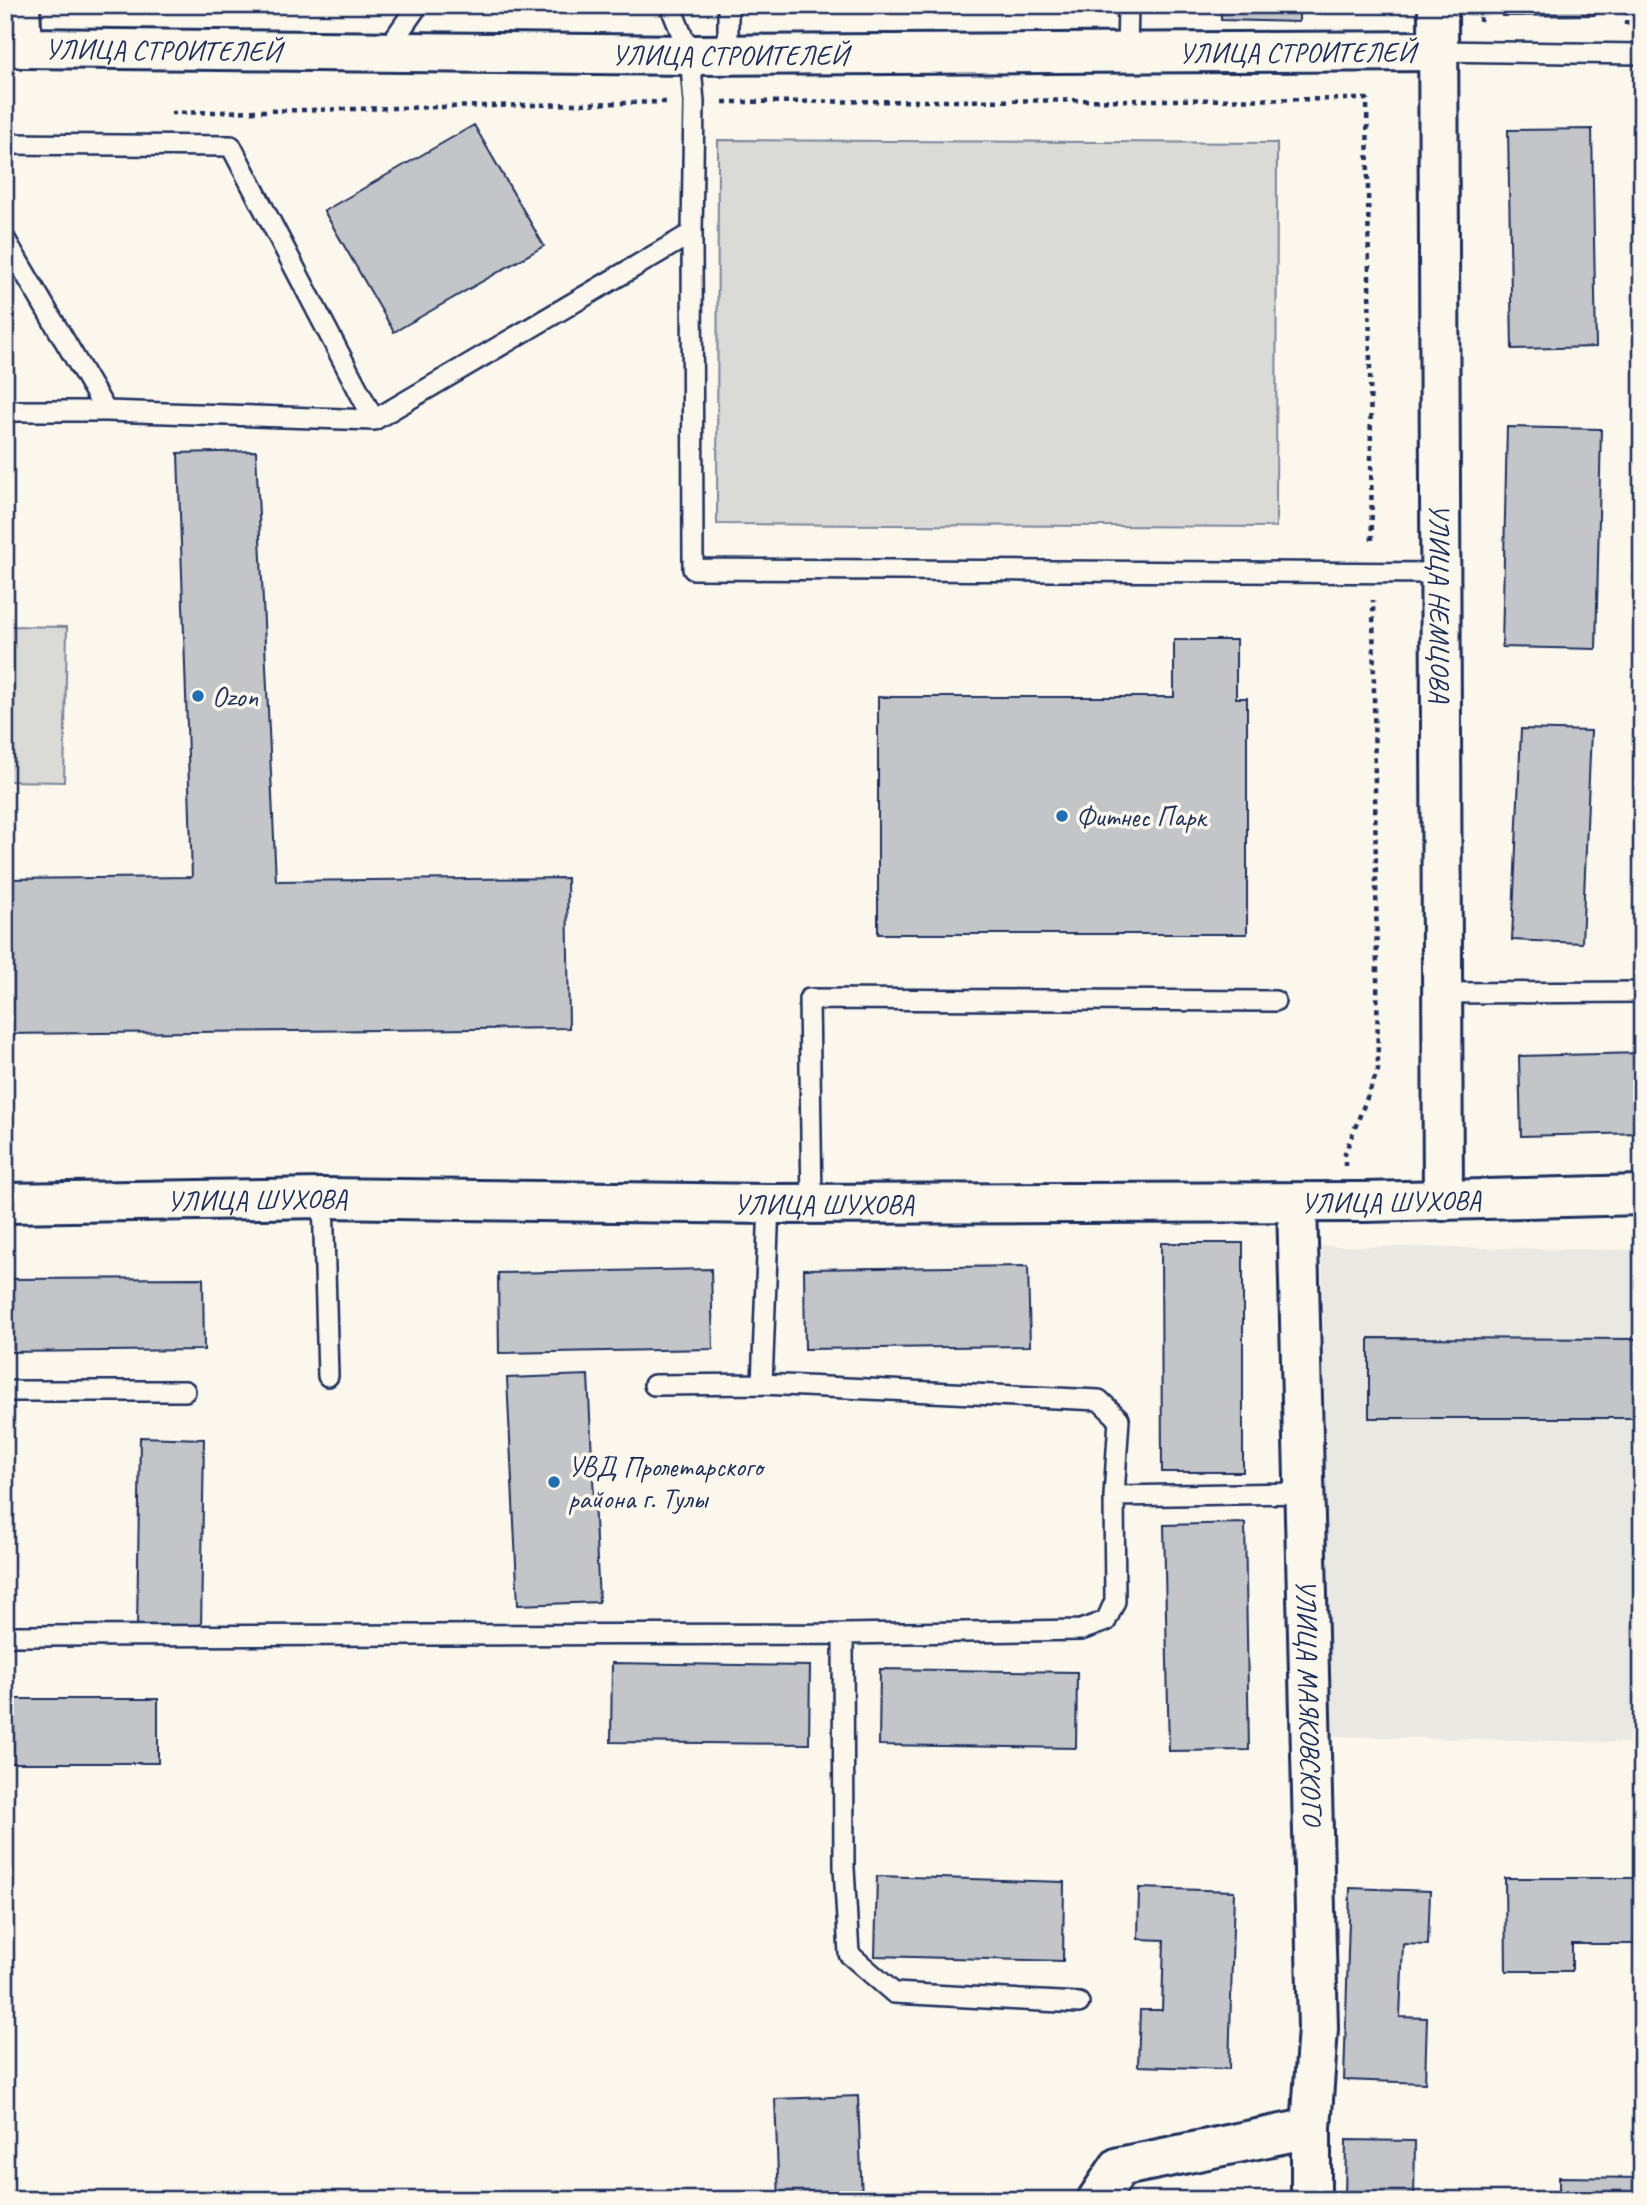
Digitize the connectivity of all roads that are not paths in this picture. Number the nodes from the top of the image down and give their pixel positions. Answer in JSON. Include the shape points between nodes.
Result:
{"nodes":[{"id":1,"x":20,"y":5,"type":"edge"},
{"id":2,"x":418,"y":5,"type":"edge"},
{"id":3,"x":670,"y":5,"type":"edge"},
{"id":4,"x":728,"y":5,"type":"edge"},
{"id":5,"x":1128,"y":5,"type":"edge"},
{"id":6,"x":1438,"y":5,"type":"edge"},
{"id":7,"x":1438,"y":51,"type":"junction"},
{"id":8,"x":385,"y":52,"type":"junction"},
{"id":9,"x":1127,"y":53,"type":"junction"},
{"id":10,"x":1642,"y":54,"type":"edge"},
{"id":11,"x":690,"y":55,"type":"junction"},
{"id":12,"x":728,"y":55,"type":"junction"},
{"id":13,"x":5,"y":144,"type":"edge"},
{"id":14,"x":692,"y":233,"type":"junction"},
{"id":15,"x":5,"y":239,"type":"edge"},
{"id":16,"x":5,"y":411,"type":"edge"},
{"id":17,"x":106,"y":411,"type":"junction"},
{"id":18,"x":374,"y":420,"type":"junction"},
{"id":19,"x":1440,"y":573,"type":"junction"},
{"id":20,"x":1642,"y":992,"type":"edge"},
{"id":21,"x":1442,"y":993,"type":"junction"},
{"id":22,"x":1275,"y":1001,"type":"dead end"},
{"id":23,"x":1642,"y":1195,"type":"edge"},
{"id":24,"x":323,"y":1198,"type":"junction"},
{"id":25,"x":1443,"y":1201,"type":"junction"},
{"id":26,"x":5,"y":1203,"type":"edge"},
{"id":27,"x":1297,"y":1203,"type":"junction"},
{"id":28,"x":769,"y":1204,"type":"junction"},
{"id":29,"x":812,"y":1204,"type":"junction"},
{"id":30,"x":328,"y":1376,"type":"dead end"},
{"id":31,"x":762,"y":1384,"type":"junction"},
{"id":32,"x":654,"y":1385,"type":"dead end"},
{"id":33,"x":5,"y":1391,"type":"edge"},
{"id":34,"x":185,"y":1391,"type":"dead end"},
{"id":35,"x":1303,"y":1493,"type":"junction"},
{"id":36,"x":1114,"y":1496,"type":"junction"},
{"id":37,"x":843,"y":1634,"type":"junction"},
{"id":38,"x":5,"y":1636,"type":"edge"},
{"id":39,"x":1079,"y":2003,"type":"dead end"},
{"id":40,"x":1311,"y":2128,"type":"junction"},
{"id":41,"x":1097,"y":2200,"type":"edge"},
{"id":42,"x":1311,"y":2200,"type":"edge"}],
"edges":[{"from":1,"to":8,"type":"street","name":"УЛИЦА СТРОИТЕЛЕЙ","via":[[22,48]]},
{"from":2,"to":8,"type":"lane"},
{"from":3,"to":11,"type":"lane"},
{"from":4,"to":12,"type":"lane"},
{"from":5,"to":9,"type":"lane"},
{"from":6,"to":7,"type":"street","name":"УЛИЦА НЕМЦОВА"},
{"from":7,"to":9,"type":"street","name":"УЛИЦА СТРОИТЕЛЕЙ"},
{"from":7,"to":10,"type":"lane"},
{"from":7,"to":19,"type":"street","name":"УЛИЦА НЕМЦОВА"},
{"from":8,"to":11,"type":"street","name":"УЛИЦА СТРОИТЕЛЕЙ"},
{"from":9,"to":12,"type":"street","name":"УЛИЦА СТРОИТЕЛЕЙ"},
{"from":11,"to":12,"type":"street","name":"УЛИЦА СТРОИТЕЛЕЙ"},
{"from":11,"to":14,"type":"lane"},
{"from":13,"to":18,"type":"lane","via":[[231,146]]},
{"from":14,"to":18,"type":"lane"},
{"from":14,"to":19,"type":"lane","via":[[693,569]]},
{"from":15,"to":17,"type":"lane"},
{"from":16,"to":17,"type":"lane"},
{"from":17,"to":18,"type":"lane"},
{"from":19,"to":21,"type":"street","name":"УЛИЦА НЕМЦОВА"},
{"from":20,"to":21,"type":"lane"},
{"from":21,"to":25,"type":"street","name":"УЛИЦА НЕМЦОВА"},
{"from":22,"to":29,"type":"lane","via":[[808,999]]},
{"from":23,"to":25,"type":"street","name":"УЛИЦА ШУХОВА"},
{"from":24,"to":26,"type":"street","name":"УЛИЦА ШУХОВА"},
{"from":24,"to":28,"type":"street","name":"УЛИЦА ШУХОВА"},
{"from":24,"to":30,"type":"lane"},
{"from":25,"to":27,"type":"street","name":"УЛИЦА ШУХОВА"},
{"from":27,"to":29,"type":"street","name":"УЛИЦА ШУХОВА"},
{"from":27,"to":35,"type":"street","name":"УЛИЦА МАЯКОВСКОГО"},
{"from":28,"to":29,"type":"street","name":"УЛИЦА ШУХОВА"},
{"from":28,"to":31,"type":"lane"},
{"from":31,"to":32,"type":"lane"},
{"from":31,"to":36,"type":"lane","via":[[1099,1400],[1119,1419]]},
{"from":33,"to":34,"type":"lane"},
{"from":35,"to":36,"type":"lane"},
{"from":35,"to":40,"type":"street","name":"УЛИЦА МАЯКОВСКОГО","via":[[1318,2028]]},
{"from":36,"to":37,"type":"lane","via":[[1115,1601],[1105,1621],[1081,1630]]},
{"from":37,"to":38,"type":"lane"},
{"from":37,"to":39,"type":"lane","via":[[849,1954],[894,1993]]},
{"from":40,"to":41,"type":"street","via":[[1119,2167]]},
{"from":40,"to":42,"type":"street","name":"УЛИЦА МАЯКОВСКОГО"}]}
